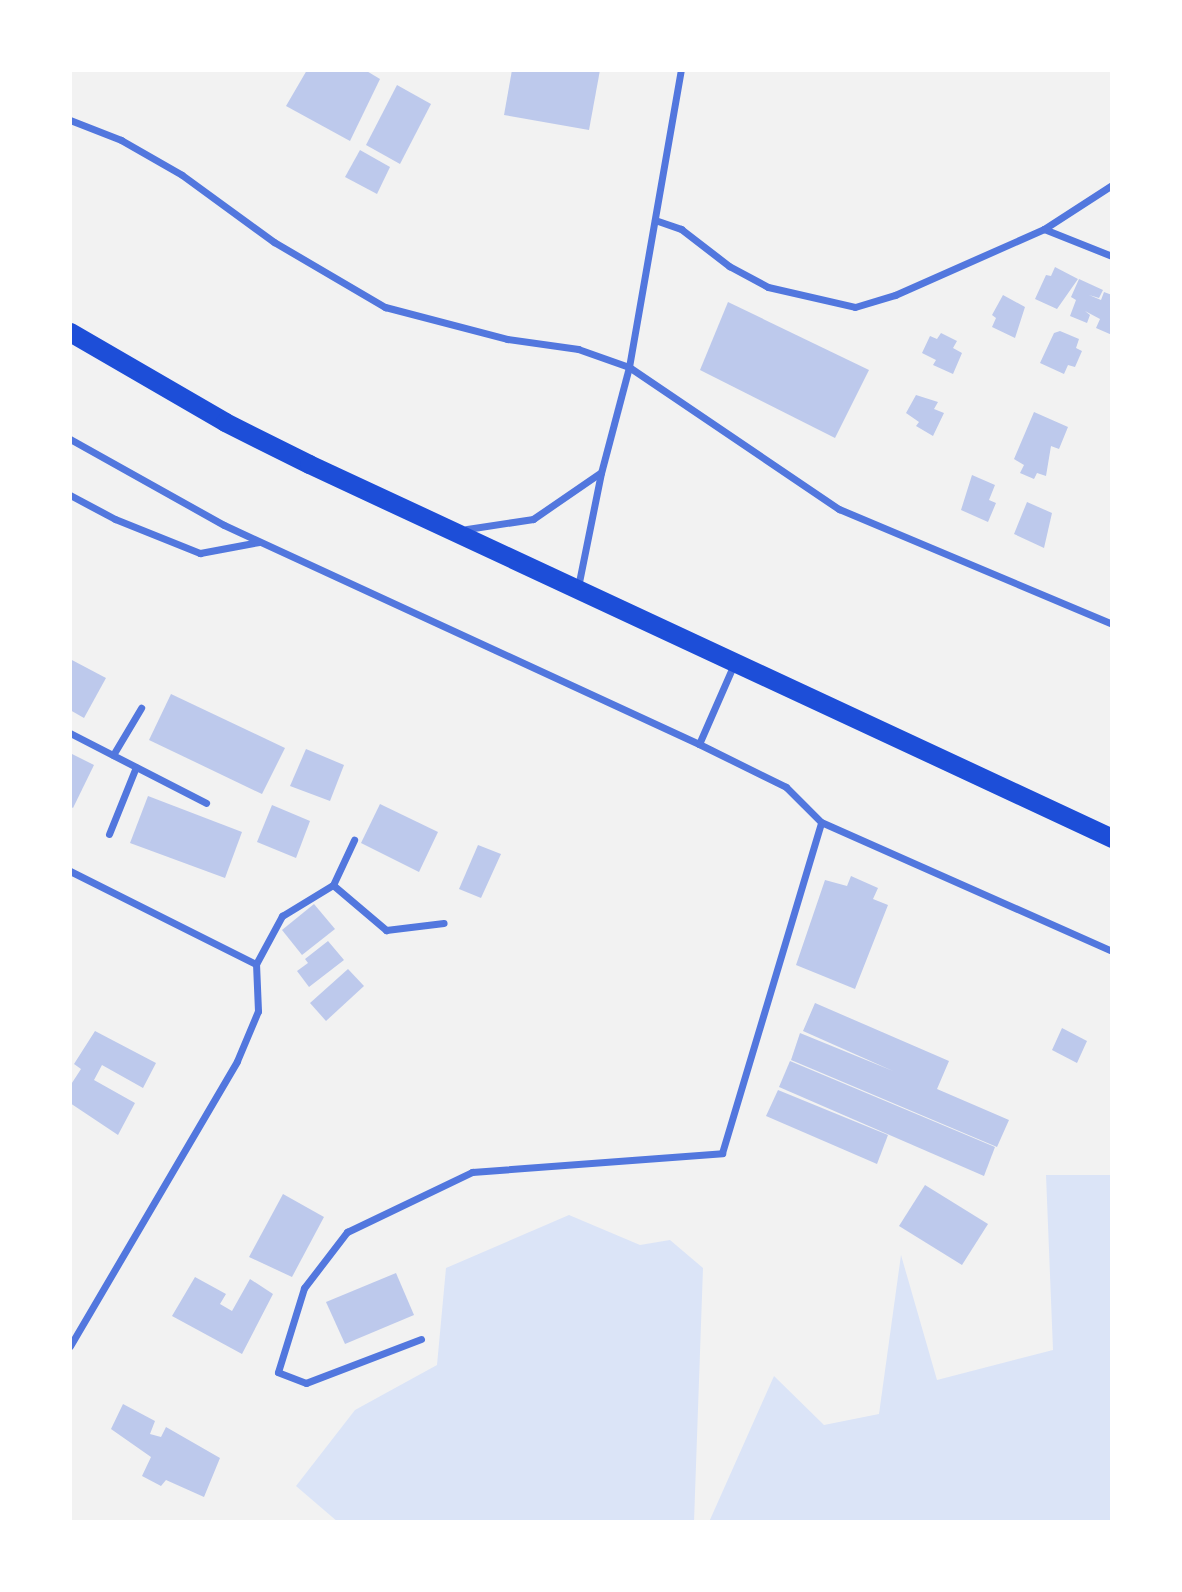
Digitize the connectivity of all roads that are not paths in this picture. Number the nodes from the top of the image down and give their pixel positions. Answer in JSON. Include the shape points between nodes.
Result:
{"nodes":[{"id":1,"x":681,"y":70,"type":"edge"},
{"id":2,"x":70,"y":120,"type":"edge"},
{"id":3,"x":1112,"y":185,"type":"edge"},
{"id":4,"x":655,"y":220,"type":"junction"},
{"id":5,"x":1044,"y":229,"type":"junction"},
{"id":6,"x":1112,"y":256,"type":"edge"},
{"id":7,"x":70,"y":332,"type":"edge"},
{"id":8,"x":629,"y":367,"type":"junction"},
{"id":9,"x":70,"y":439,"type":"edge"},
{"id":10,"x":601,"y":473,"type":"junction"},
{"id":11,"x":70,"y":495,"type":"edge"},
{"id":12,"x":447,"y":528,"type":"junction"},
{"id":13,"x":260,"y":542,"type":"junction"},
{"id":14,"x":578,"y":589,"type":"junction"},
{"id":15,"x":1112,"y":624,"type":"edge"},
{"id":16,"x":735,"y":662,"type":"junction"},
{"id":17,"x":141,"y":708,"type":"dead end"},
{"id":18,"x":70,"y":733,"type":"edge"},
{"id":19,"x":699,"y":744,"type":"junction"},
{"id":20,"x":113,"y":755,"type":"junction"},
{"id":21,"x":136,"y":767,"type":"junction"},
{"id":22,"x":206,"y":803,"type":"dead end"},
{"id":23,"x":821,"y":822,"type":"junction"},
{"id":24,"x":109,"y":834,"type":"dead end"},
{"id":25,"x":1112,"y":838,"type":"edge"},
{"id":26,"x":354,"y":840,"type":"dead end"},
{"id":27,"x":70,"y":871,"type":"edge"},
{"id":28,"x":333,"y":885,"type":"junction"},
{"id":29,"x":444,"y":923,"type":"dead end"},
{"id":30,"x":1112,"y":951,"type":"edge"},
{"id":31,"x":256,"y":964,"type":"junction"},
{"id":32,"x":421,"y":1339,"type":"dead end"},
{"id":33,"x":70,"y":1346,"type":"edge"}],
"edges":[{"from":1,"to":4,"type":"street"},
{"from":2,"to":8,"type":"street","via":[[121,140],[182,175],[274,242],[385,307],[507,339],[578,349]]},
{"from":3,"to":5,"type":"street"},
{"from":4,"to":5,"type":"street","via":[[681,229],[729,266],[768,287],[855,307],[895,295]]},
{"from":4,"to":8,"type":"street"},
{"from":5,"to":6,"type":"street"},
{"from":7,"to":12,"type":"highway","via":[[225,422]]},
{"from":8,"to":10,"type":"street"},
{"from":8,"to":15,"type":"street","via":[[839,509]]},
{"from":9,"to":13,"type":"street"},
{"from":10,"to":12,"type":"street","via":[[533,520],[498,528]]},
{"from":10,"to":14,"type":"street"},
{"from":11,"to":13,"type":"street","via":[[201,553]]},
{"from":12,"to":14,"type":"highway"},
{"from":13,"to":19,"type":"street"},
{"from":14,"to":16,"type":"highway"},
{"from":16,"to":19,"type":"street"},
{"from":16,"to":25,"type":"highway"},
{"from":17,"to":20,"type":"street"},
{"from":18,"to":20,"type":"street"},
{"from":19,"to":23,"type":"street","via":[[786,787]]},
{"from":20,"to":21,"type":"street"},
{"from":21,"to":22,"type":"street"},
{"from":21,"to":24,"type":"street"},
{"from":23,"to":30,"type":"street"},
{"from":23,"to":32,"type":"street","via":[[722,1153],[472,1172],[347,1232],[304,1289],[278,1372],[306,1383]]},
{"from":26,"to":28,"type":"street"},
{"from":27,"to":31,"type":"street"},
{"from":28,"to":29,"type":"street","via":[[386,930]]},
{"from":28,"to":31,"type":"street","via":[[282,916]]},
{"from":31,"to":33,"type":"street","via":[[258,1012],[237,1061]]}]}
